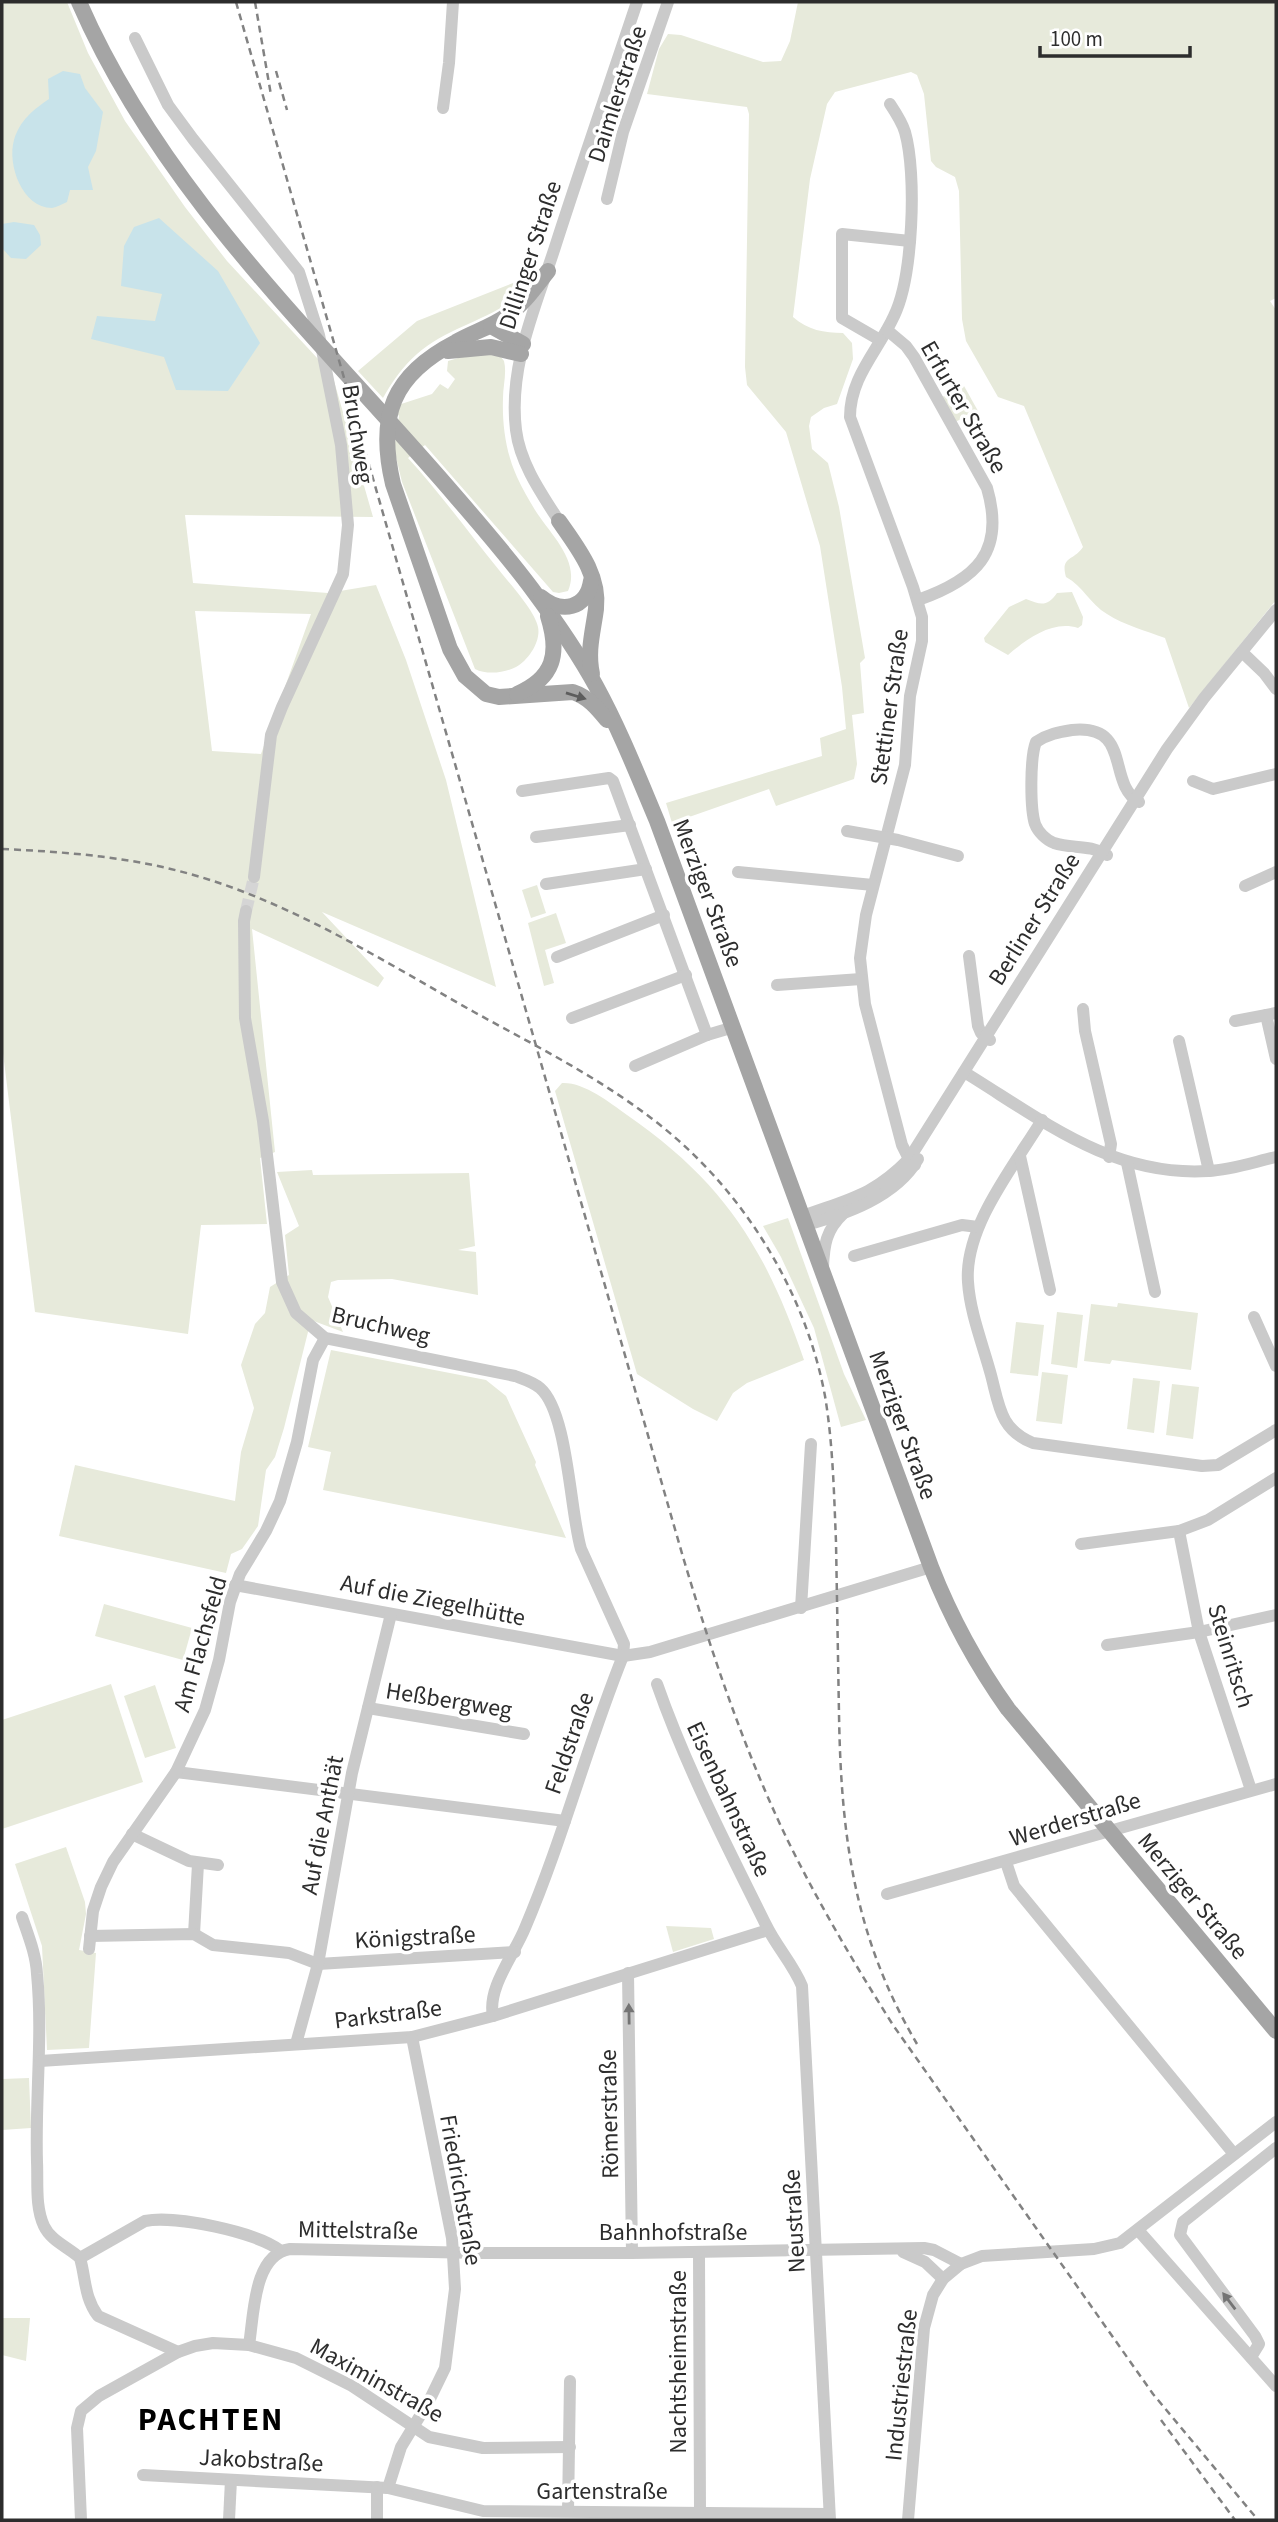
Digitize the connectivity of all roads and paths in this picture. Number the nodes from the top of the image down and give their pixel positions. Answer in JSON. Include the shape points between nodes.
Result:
{"nodes":[{"id":1,"x":79,"y":2,"type":"edge"},
{"id":2,"x":453,"y":2,"type":"edge"},
{"id":3,"x":637,"y":2,"type":"edge"},
{"id":4,"x":668,"y":2,"type":"edge"},
{"id":5,"x":135,"y":38,"type":"dead end"},
{"id":6,"x":890,"y":104,"type":"dead end"},
{"id":7,"x":443,"y":108,"type":"dead end"},
{"id":8,"x":607,"y":199,"type":"dead end"},
{"id":9,"x":910,"y":241,"type":"junction"},
{"id":10,"x":548,"y":271,"type":"junction"},
{"id":11,"x":491,"y":326,"type":"junction"},
{"id":12,"x":883,"y":335,"type":"junction"},
{"id":13,"x":522,"y":349,"type":"junction"},
{"id":14,"x":439,"y":352,"type":"junction"},
{"id":15,"x":559,"y":521,"type":"joint"},
{"id":16,"x":589,"y":568,"type":"junction"},
{"id":17,"x":533,"y":590,"type":"junction"},
{"id":18,"x":918,"y":600,"type":"junction"},
{"id":19,"x":545,"y":607,"type":"junction"},
{"id":20,"x":1276,"y":610,"type":"edge"},
{"id":21,"x":1276,"y":620,"type":"edge"},
{"id":22,"x":1244,"y":654,"type":"junction"},
{"id":23,"x":595,"y":683,"type":"junction"},
{"id":24,"x":1276,"y":689,"type":"edge"},
{"id":25,"x":509,"y":698,"type":"junction"},
{"id":26,"x":626,"y":748,"type":"junction"},
{"id":27,"x":1276,"y":774,"type":"edge"},
{"id":28,"x":1193,"y":781,"type":"dead end"},
{"id":29,"x":522,"y":791,"type":"dead end"},
{"id":30,"x":1137,"y":801,"type":"junction"},
{"id":31,"x":630,"y":825,"type":"junction"},
{"id":32,"x":847,"y":831,"type":"dead end"},
{"id":33,"x":536,"y":837,"type":"dead end"},
{"id":34,"x":886,"y":838,"type":"junction"},
{"id":35,"x":1104,"y":854,"type":"junction"},
{"id":36,"x":958,"y":856,"type":"dead end"},
{"id":37,"x":646,"y":869,"type":"junction"},
{"id":38,"x":738,"y":872,"type":"dead end"},
{"id":39,"x":1276,"y":872,"type":"edge"},
{"id":40,"x":254,"y":877,"type":"tunnel mouth"},
{"id":41,"x":547,"y":884,"type":"dead end"},
{"id":42,"x":873,"y":885,"type":"junction"},
{"id":43,"x":1245,"y":886,"type":"dead end"},
{"id":44,"x":246,"y":911,"type":"tunnel mouth"},
{"id":45,"x":664,"y":915,"type":"junction"},
{"id":46,"x":969,"y":956,"type":"dead end"},
{"id":47,"x":557,"y":957,"type":"dead end"},
{"id":48,"x":686,"y":975,"type":"junction"},
{"id":49,"x":861,"y":979,"type":"junction"},
{"id":50,"x":778,"y":985,"type":"dead end"},
{"id":51,"x":1083,"y":1009,"type":"dead end"},
{"id":52,"x":1271,"y":1014,"type":"edge"},
{"id":53,"x":572,"y":1018,"type":"dead end"},
{"id":54,"x":1235,"y":1021,"type":"dead end"},
{"id":55,"x":733,"y":1027,"type":"junction"},
{"id":56,"x":707,"y":1035,"type":"junction"},
{"id":57,"x":988,"y":1038,"type":"junction"},
{"id":58,"x":1179,"y":1041,"type":"dead end"},
{"id":59,"x":1276,"y":1059,"type":"edge"},
{"id":60,"x":635,"y":1066,"type":"dead end"},
{"id":61,"x":966,"y":1074,"type":"junction"},
{"id":62,"x":1042,"y":1120,"type":"junction"},
{"id":63,"x":1020,"y":1156,"type":"junction"},
{"id":64,"x":1109,"y":1157,"type":"junction"},
{"id":65,"x":1276,"y":1157,"type":"edge"},
{"id":66,"x":912,"y":1162,"type":"junction"},
{"id":67,"x":1127,"y":1163,"type":"junction"},
{"id":68,"x":1209,"y":1171,"type":"junction"},
{"id":69,"x":846,"y":1212,"type":"junction"},
{"id":70,"x":804,"y":1220,"type":"junction"},
{"id":71,"x":978,"y":1227,"type":"junction"},
{"id":72,"x":854,"y":1256,"type":"dead end"},
{"id":73,"x":823,"y":1272,"type":"junction"},
{"id":74,"x":1050,"y":1290,"type":"dead end"},
{"id":75,"x":1155,"y":1292,"type":"dead end"},
{"id":76,"x":1254,"y":1317,"type":"dead end"},
{"id":77,"x":325,"y":1338,"type":"junction"},
{"id":78,"x":1276,"y":1366,"type":"edge"},
{"id":79,"x":1276,"y":1430,"type":"edge"},
{"id":80,"x":811,"y":1444,"type":"dead end"},
{"id":81,"x":1276,"y":1478,"type":"edge"},
{"id":82,"x":1179,"y":1531,"type":"junction"},
{"id":83,"x":1082,"y":1544,"type":"dead end"},
{"id":84,"x":931,"y":1567,"type":"junction"},
{"id":85,"x":236,"y":1585,"type":"junction"},
{"id":86,"x":802,"y":1608,"type":"junction"},
{"id":87,"x":391,"y":1614,"type":"junction"},
{"id":88,"x":1276,"y":1615,"type":"edge"},
{"id":89,"x":1199,"y":1632,"type":"junction"},
{"id":90,"x":1107,"y":1645,"type":"dead end"},
{"id":91,"x":623,"y":1656,"type":"junction"},
{"id":92,"x":657,"y":1684,"type":"dead end"},
{"id":93,"x":368,"y":1708,"type":"junction"},
{"id":94,"x":524,"y":1734,"type":"dead end"},
{"id":95,"x":176,"y":1772,"type":"junction"},
{"id":96,"x":1276,"y":1784,"type":"edge"},
{"id":97,"x":1251,"y":1790,"type":"junction"},
{"id":98,"x":348,"y":1793,"type":"junction"},
{"id":99,"x":565,"y":1821,"type":"junction"},
{"id":100,"x":1111,"y":1831,"type":"junction"},
{"id":101,"x":132,"y":1834,"type":"junction"},
{"id":102,"x":1006,"y":1862,"type":"junction"},
{"id":103,"x":198,"y":1864,"type":"junction"},
{"id":104,"x":218,"y":1866,"type":"dead end"},
{"id":105,"x":887,"y":1894,"type":"dead end"},
{"id":106,"x":22,"y":1917,"type":"dead end"},
{"id":107,"x":768,"y":1930,"type":"junction"},
{"id":108,"x":194,"y":1934,"type":"junction"},
{"id":109,"x":515,"y":1952,"type":"junction"},
{"id":110,"x":318,"y":1964,"type":"junction"},
{"id":111,"x":628,"y":1973,"type":"junction"},
{"id":112,"x":493,"y":2016,"type":"junction"},
{"id":113,"x":1276,"y":2031,"type":"edge"},
{"id":114,"x":412,"y":2038,"type":"junction"},
{"id":115,"x":296,"y":2044,"type":"junction"},
{"id":116,"x":40,"y":2061,"type":"junction"},
{"id":117,"x":1276,"y":2122,"type":"edge"},
{"id":118,"x":1276,"y":2148,"type":"edge"},
{"id":119,"x":1234,"y":2154,"type":"junction"},
{"id":120,"x":1139,"y":2230,"type":"junction"},
{"id":121,"x":893,"y":2249,"type":"junction"},
{"id":122,"x":281,"y":2251,"type":"junction"},
{"id":123,"x":816,"y":2251,"type":"junction"},
{"id":124,"x":454,"y":2253,"type":"junction"},
{"id":125,"x":632,"y":2253,"type":"junction"},
{"id":126,"x":699,"y":2253,"type":"junction"},
{"id":127,"x":79,"y":2258,"type":"junction"},
{"id":128,"x":961,"y":2264,"type":"junction"},
{"id":129,"x":943,"y":2279,"type":"junction"},
{"id":130,"x":249,"y":2346,"type":"junction"},
{"id":131,"x":178,"y":2352,"type":"junction"},
{"id":132,"x":1251,"y":2357,"type":"junction"},
{"id":133,"x":569,"y":2381,"type":"dead end"},
{"id":134,"x":1276,"y":2386,"type":"edge"},
{"id":135,"x":413,"y":2427,"type":"junction"},
{"id":136,"x":570,"y":2447,"type":"junction"},
{"id":137,"x":143,"y":2475,"type":"dead end"},
{"id":138,"x":231,"y":2480,"type":"junction"},
{"id":139,"x":382,"y":2487,"type":"junction"},
{"id":140,"x":568,"y":2511,"type":"junction"},
{"id":141,"x":700,"y":2512,"type":"junction"},
{"id":142,"x":484,"y":2516,"type":"edge"},
{"id":143,"x":623,"y":2516,"type":"edge"},
{"id":144,"x":829,"y":2517,"type":"edge"},
{"id":145,"x":81,"y":2520,"type":"edge"},
{"id":146,"x":229,"y":2520,"type":"edge"},
{"id":147,"x":377,"y":2520,"type":"edge"},
{"id":148,"x":908,"y":2520,"type":"edge"}],
"edges":[{"from":1,"to":17,"type":"main road","via":[[118,82],[196,199]]},
{"from":2,"to":7,"type":"street"},
{"from":3,"to":10,"type":"street","name":"Dillinger Straße"},
{"from":4,"to":8,"type":"street","name":"Daimlerstraße","via":[[623,132]]},
{"from":5,"to":40,"type":"street","name":"Bruchweg","via":[[168,105],[299,272],[319,335],[341,445],[348,525],[343,575],[271,735]]},
{"from":6,"to":9,"type":"street","name":"Stettiner Straße","via":[[908,146]]},
{"from":9,"to":12,"type":"street","name":"Stettiner Straße","via":[[901,300]]},
{"from":9,"to":12,"type":"street","name":"Erfurter Straße","via":[[842,234],[842,318]]},
{"from":10,"to":11,"type":"main road","via":[[511,313]]},
{"from":10,"to":13,"type":"street","name":"Dillinger Straße"},
{"from":11,"to":13,"type":"main road"},
{"from":11,"to":14,"type":"main road"},
{"from":12,"to":18,"type":"street","name":"Stettiner Straße","via":[[857,380],[850,417]]},
{"from":12,"to":18,"type":"street","name":"Erfurter Straße","via":[[906,346],[914,357],[987,488],[993,507],[992,537],[969,576]]},
{"from":13,"to":14,"type":"main road"},
{"from":13,"to":15,"type":"street","name":"Dillinger Straße","via":[[514,388],[516,431],[526,465]]},
{"from":14,"to":25,"type":"main road","via":[[413,372],[395,400],[387,420],[387,461],[457,664],[486,694]]},
{"from":15,"to":16,"type":"main road"},
{"from":16,"to":17,"type":"main road","via":[[589,591],[570,608],[555,607]]},
{"from":16,"to":23,"type":"main road","via":[[596,600],[589,647]]},
{"from":17,"to":19,"type":"main road"},
{"from":18,"to":34,"type":"street","name":"Stettiner Straße","via":[[922,641],[910,695],[905,765]]},
{"from":19,"to":23,"type":"main road"},
{"from":19,"to":25,"type":"main road","via":[[551,665],[543,679]]},
{"from":20,"to":22,"type":"street","name":"Berliner Straße"},
{"from":21,"to":22,"type":"street","name":"Berliner Straße"},
{"from":22,"to":24,"type":"street"},
{"from":22,"to":30,"type":"street","name":"Berliner Straße","via":[[1186,723]]},
{"from":23,"to":26,"type":"main road"},
{"from":25,"to":26,"type":"main road","one_way":true,"via":[[580,695],[595,706]]},
{"from":26,"to":55,"type":"main road","name":"Merziger Straße"},
{"from":27,"to":28,"type":"street","via":[[1213,789]]},
{"from":29,"to":31,"type":"street","via":[[609,778]]},
{"from":30,"to":35,"type":"street","name":"Berliner Straße"},
{"from":30,"to":35,"type":"street","via":[[1128,794],[1115,751],[1103,736],[1068,731],[1036,742],[1036,827],[1053,843],[1094,848]]},
{"from":31,"to":33,"type":"street"},
{"from":31,"to":37,"type":"street"},
{"from":32,"to":34,"type":"street"},
{"from":34,"to":36,"type":"street"},
{"from":34,"to":42,"type":"street","name":"Stettiner Straße"},
{"from":35,"to":57,"type":"street","name":"Berliner Straße"},
{"from":37,"to":41,"type":"street"},
{"from":37,"to":45,"type":"street"},
{"from":38,"to":42,"type":"street"},
{"from":39,"to":43,"type":"street"},
{"from":42,"to":49,"type":"street","name":"Stettiner Straße","via":[[861,942]]},
{"from":44,"to":77,"type":"street","name":"Bruchweg","via":[[245,1017],[282,1282],[296,1313]]},
{"from":45,"to":47,"type":"street"},
{"from":45,"to":48,"type":"street"},
{"from":46,"to":57,"type":"street","via":[[978,1026]]},
{"from":48,"to":53,"type":"street"},
{"from":48,"to":56,"type":"street"},
{"from":49,"to":50,"type":"street"},
{"from":49,"to":66,"type":"street","name":"Stettiner Straße","via":[[902,1145]]},
{"from":51,"to":64,"type":"street","via":[[1111,1144]]},
{"from":52,"to":54,"type":"street"},
{"from":52,"to":59,"type":"street"},
{"from":55,"to":56,"type":"street"},
{"from":55,"to":70,"type":"main road","name":"Merziger Straße"},
{"from":56,"to":60,"type":"street"},
{"from":57,"to":61,"type":"street","name":"Berliner Straße"},
{"from":58,"to":68,"type":"street"},
{"from":61,"to":62,"type":"street"},
{"from":61,"to":66,"type":"street","name":"Berliner Straße"},
{"from":62,"to":63,"type":"street"},
{"from":62,"to":64,"type":"street"},
{"from":63,"to":71,"type":"street"},
{"from":63,"to":74,"type":"street"},
{"from":64,"to":67,"type":"street"},
{"from":65,"to":68,"type":"street"},
{"from":66,"to":69,"type":"street","name":"Berliner Straße","via":[[890,1189]]},
{"from":66,"to":70,"type":"street","name":"Berliner Straße","via":[[869,1193]]},
{"from":67,"to":68,"type":"street"},
{"from":67,"to":75,"type":"street"},
{"from":69,"to":70,"type":"street","name":"Berliner Straße"},
{"from":69,"to":73,"type":"street","name":"Berliner Straße","via":[[828,1231]]},
{"from":70,"to":73,"type":"main road","name":"Merziger Straße"},
{"from":71,"to":72,"type":"street","via":[[962,1226]]},
{"from":71,"to":79,"type":"street","via":[[968,1265],[972,1303],[1002,1416],[1014,1434],[1060,1447],[1202,1466],[1217,1465]]},
{"from":73,"to":84,"type":"main road","name":"Merziger Straße"},
{"from":76,"to":78,"type":"street"},
{"from":77,"to":85,"type":"street","name":"Am Flachsfeld","via":[[313,1360],[298,1442],[280,1500]]},
{"from":77,"to":91,"type":"street","name":"Bruchweg","via":[[515,1376],[539,1387],[555,1412],[581,1549],[624,1644]]},
{"from":80,"to":86,"type":"street"},
{"from":81,"to":82,"type":"street","via":[[1208,1520]]},
{"from":82,"to":83,"type":"street"},
{"from":82,"to":89,"type":"street","name":"Steinritsch"},
{"from":84,"to":86,"type":"street"},
{"from":84,"to":100,"type":"main road","name":"Merziger Straße","via":[[956,1626],[990,1684]]},
{"from":85,"to":87,"type":"street","name":"Auf die Ziegelhütte"},
{"from":85,"to":95,"type":"street","name":"Am Flachsfeld","via":[[213,1688]]},
{"from":86,"to":91,"type":"street"},
{"from":87,"to":91,"type":"street","name":"Auf die Ziegelhütte"},
{"from":87,"to":93,"type":"street","name":"Auf die Anthät"},
{"from":88,"to":89,"type":"street"},
{"from":89,"to":90,"type":"street"},
{"from":89,"to":97,"type":"street","name":"Steinritsch"},
{"from":91,"to":99,"type":"street","name":"Feldstraße"},
{"from":92,"to":107,"type":"street","name":"Eisenbahnstraße","via":[[698,1788]]},
{"from":93,"to":94,"type":"street","name":"Heßbergweg"},
{"from":93,"to":98,"type":"street","name":"Auf die Anthät"},
{"from":95,"to":98,"type":"street"},
{"from":95,"to":101,"type":"street","name":"Am Flachsfeld"},
{"from":96,"to":97,"type":"street","name":"Werderstraße"},
{"from":97,"to":100,"type":"street","name":"Werderstraße"},
{"from":98,"to":99,"type":"street"},
{"from":98,"to":110,"type":"street","name":"Auf die Anthät"},
{"from":99,"to":109,"type":"street","name":"Feldstraße"},
{"from":100,"to":102,"type":"street","name":"Werderstraße"},
{"from":100,"to":113,"type":"main road","name":"Merziger Straße"},
{"from":101,"to":103,"type":"street"},
{"from":101,"to":108,"type":"street","name":"Am Flachsfeld","via":[[101,1887],[90,1942]]},
{"from":102,"to":105,"type":"street","name":"Werderstraße"},
{"from":102,"to":119,"type":"street","via":[[1014,1886]]},
{"from":103,"to":104,"type":"street"},
{"from":103,"to":108,"type":"street"},
{"from":106,"to":116,"type":"street","via":[[37,1973]]},
{"from":107,"to":111,"type":"street","name":"Parkstraße"},
{"from":107,"to":123,"type":"street","name":"Neustraße","via":[[803,1992]]},
{"from":108,"to":110,"type":"street","via":[[213,1945],[289,1953]]},
{"from":109,"to":110,"type":"street","name":"Königstraße"},
{"from":109,"to":112,"type":"street","name":"Feldstraße","via":[[493,1993]]},
{"from":110,"to":115,"type":"street","name":"Auf die Anthät"},
{"from":111,"to":112,"type":"street","name":"Parkstraße"},
{"from":125,"to":111,"type":"street","name":"Römerstraße","one_way":true},
{"from":112,"to":114,"type":"street","name":"Parkstraße"},
{"from":114,"to":115,"type":"street","name":"Parkstraße"},
{"from":114,"to":124,"type":"street","name":"Friedrichstraße"},
{"from":115,"to":116,"type":"street","name":"Parkstraße"},
{"from":116,"to":127,"type":"street","via":[[40,2210],[52,2237]]},
{"from":117,"to":119,"type":"street"},
{"from":132,"to":118,"type":"street","one_way":true,"via":[[1259,2344],[1255,2336],[1180,2235],[1180,2228]]},
{"from":119,"to":120,"type":"street"},
{"from":120,"to":128,"type":"street","name":"Industriestraße","via":[[1119,2243],[1094,2249],[1000,2253]]},
{"from":120,"to":132,"type":"street"},
{"from":121,"to":123,"type":"street","name":"Bahnhofstraße"},
{"from":121,"to":128,"type":"street","name":"Bahnhofstraße","via":[[934,2250]]},
{"from":121,"to":129,"type":"street","name":"Bahnhofstraße","via":[[912,2254]]},
{"from":122,"to":124,"type":"street","name":"Mittelstraße"},
{"from":122,"to":127,"type":"street","via":[[259,2238],[157,2218]]},
{"from":122,"to":130,"type":"street","name":"Mittelstraße","via":[[263,2270]]},
{"from":123,"to":126,"type":"street","name":"Bahnhofstraße"},
{"from":123,"to":144,"type":"street","name":"Neustraße"},
{"from":124,"to":125,"type":"street","name":"Bahnhofstraße"},
{"from":124,"to":135,"type":"street","name":"Friedrichstraße","via":[[455,2289],[444,2368]]},
{"from":125,"to":126,"type":"street","name":"Bahnhofstraße"},
{"from":126,"to":141,"type":"street","name":"Nachtsheimstraße"},
{"from":127,"to":131,"type":"street","via":[[83,2286],[98,2316]]},
{"from":128,"to":129,"type":"street","name":"Industriestraße"},
{"from":129,"to":148,"type":"street","name":"Industriestraße","via":[[933,2295],[924,2328]]},
{"from":130,"to":131,"type":"street","name":"Maximinstraße","via":[[213,2343]]},
{"from":130,"to":135,"type":"street","name":"Maximinstraße","via":[[315,2367]]},
{"from":131,"to":145,"type":"street","name":"Maximinstraße","via":[[99,2396],[78,2420]]},
{"from":132,"to":134,"type":"street"},
{"from":133,"to":136,"type":"street"},
{"from":135,"to":136,"type":"street","name":"Maximinstraße","via":[[429,2437],[483,2448]]},
{"from":135,"to":139,"type":"street","name":"Friedrichstraße"},
{"from":136,"to":140,"type":"street"},
{"from":137,"to":138,"type":"street","name":"Jakobstraße"},
{"from":138,"to":139,"type":"street","name":"Jakobstraße"},
{"from":138,"to":146,"type":"street"},
{"from":139,"to":142,"type":"street","name":"Gartenstraße"},
{"from":139,"to":147,"type":"street","name":"Friedrichstraße"},
{"from":140,"to":142,"type":"street","name":"Gartenstraße"},
{"from":140,"to":143,"type":"street","name":"Gartenstraße"},
{"from":141,"to":143,"type":"street","name":"Gartenstraße"},
{"from":141,"to":144,"type":"street","name":"Gartenstraße"}]}
